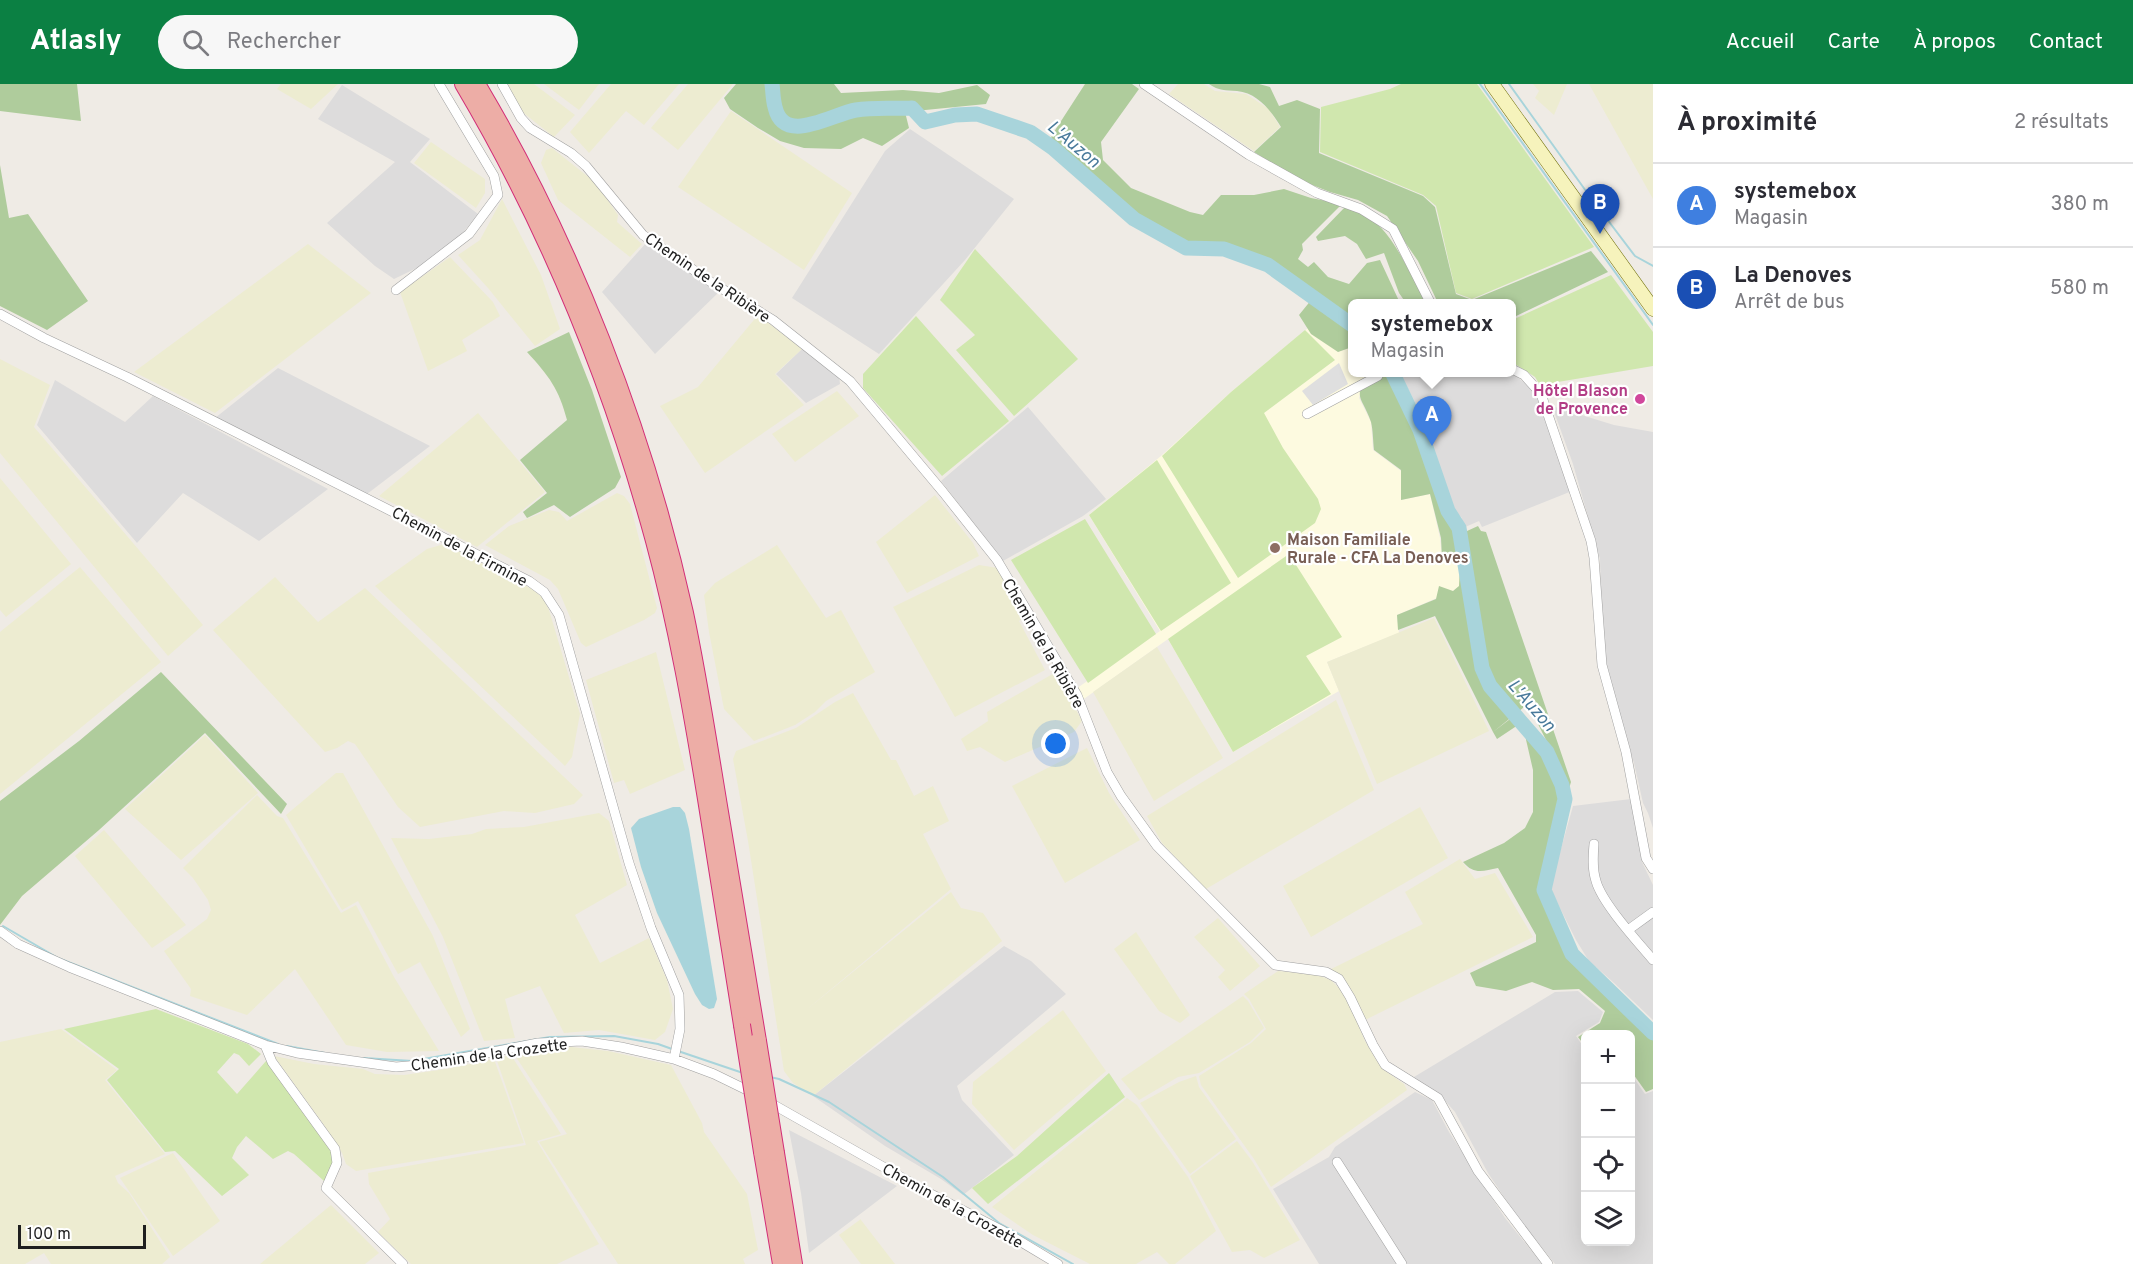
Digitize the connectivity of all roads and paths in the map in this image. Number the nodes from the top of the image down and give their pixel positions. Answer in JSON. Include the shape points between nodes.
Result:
{"nodes":[{"id":1,"x":439,"y":84,"type":"edge"},
{"id":2,"x":463,"y":84,"type":"edge"},
{"id":3,"x":477,"y":84,"type":"edge"},
{"id":4,"x":502,"y":84,"type":"edge"},
{"id":5,"x":1144,"y":84,"type":"edge"},
{"id":6,"x":1492,"y":84,"type":"edge"},
{"id":7,"x":396,"y":290,"type":"dead end"},
{"id":8,"x":1429,"y":299,"type":"edge"},
{"id":9,"x":1653,"y":309,"type":"edge"},
{"id":10,"x":0,"y":314,"type":"edge"},
{"id":11,"x":1516,"y":371,"type":"edge"},
{"id":12,"x":1374,"y":377,"type":"edge"},
{"id":13,"x":1307,"y":414,"type":"dead end"},
{"id":14,"x":1594,"y":844,"type":"dead end"},
{"id":15,"x":1653,"y":868,"type":"edge"},
{"id":16,"x":1653,"y":912,"type":"edge"},
{"id":17,"x":1628,"y":930,"type":"junction"},
{"id":18,"x":0,"y":931,"type":"edge"},
{"id":19,"x":1653,"y":960,"type":"edge"},
{"id":20,"x":265,"y":1045,"type":"junction"},
{"id":21,"x":674,"y":1059,"type":"junction"},
{"id":22,"x":769,"y":1153,"type":"junction"},
{"id":23,"x":1337,"y":1162,"type":"dead end"},
{"id":24,"x":403,"y":1264,"type":"edge"},
{"id":25,"x":781,"y":1264,"type":"edge"},
{"id":26,"x":794,"y":1264,"type":"edge"},
{"id":27,"x":1058,"y":1264,"type":"edge"},
{"id":28,"x":1402,"y":1264,"type":"edge"},
{"id":29,"x":1548,"y":1264,"type":"edge"}],
"edges":[{"from":1,"to":7,"type":"street","via":[[494,176],[498,195],[469,234]]},
{"from":2,"to":22,"type":"highway","bridge":true,"via":[[526,200],[589,343],[654,541],[694,725],[742,1025]]},
{"from":3,"to":22,"type":"highway","bridge":true,"via":[[561,244],[601,339],[653,494],[691,646],[758,1041]]},
{"from":4,"to":29,"type":"street","name":"Chemin de la Ribière","via":[[530,128],[586,166],[643,235],[773,320],[850,381],[997,560],[1077,695],[1107,772],[1156,846],[1275,965],[1326,972],[1339,979],[1385,1065],[1438,1098],[1478,1172]]},
{"from":5,"to":8,"type":"street","via":[[1249,155],[1393,229]]},
{"from":6,"to":9,"type":"main road"},
{"from":10,"to":21,"type":"street","name":"Chemin de la Firmine","via":[[530,580],[544,592],[560,615],[632,873],[679,994],[680,1029]]},
{"from":11,"to":15,"type":"street","via":[[1541,394],[1591,541],[1602,665],[1626,752],[1646,858]]},
{"from":12,"to":13,"type":"street"},
{"from":14,"to":17,"type":"street","via":[[1596,884]]},
{"from":16,"to":17,"type":"street"},
{"from":17,"to":19,"type":"street"},
{"from":18,"to":20,"type":"street","name":"Chemin de la Crozette","via":[[18,944],[69,967]]},
{"from":20,"to":21,"type":"street","name":"Chemin de la Crozette","via":[[396,1067],[538,1043],[582,1041]]},
{"from":20,"to":24,"type":"street","via":[[272,1062],[335,1149],[338,1163],[326,1188]]},
{"from":21,"to":27,"type":"street","name":"Chemin de la Crozette","via":[[784,1109]]},
{"from":22,"to":25,"type":"highway"},
{"from":22,"to":26,"type":"highway"},
{"from":23,"to":28,"type":"street"}]}
